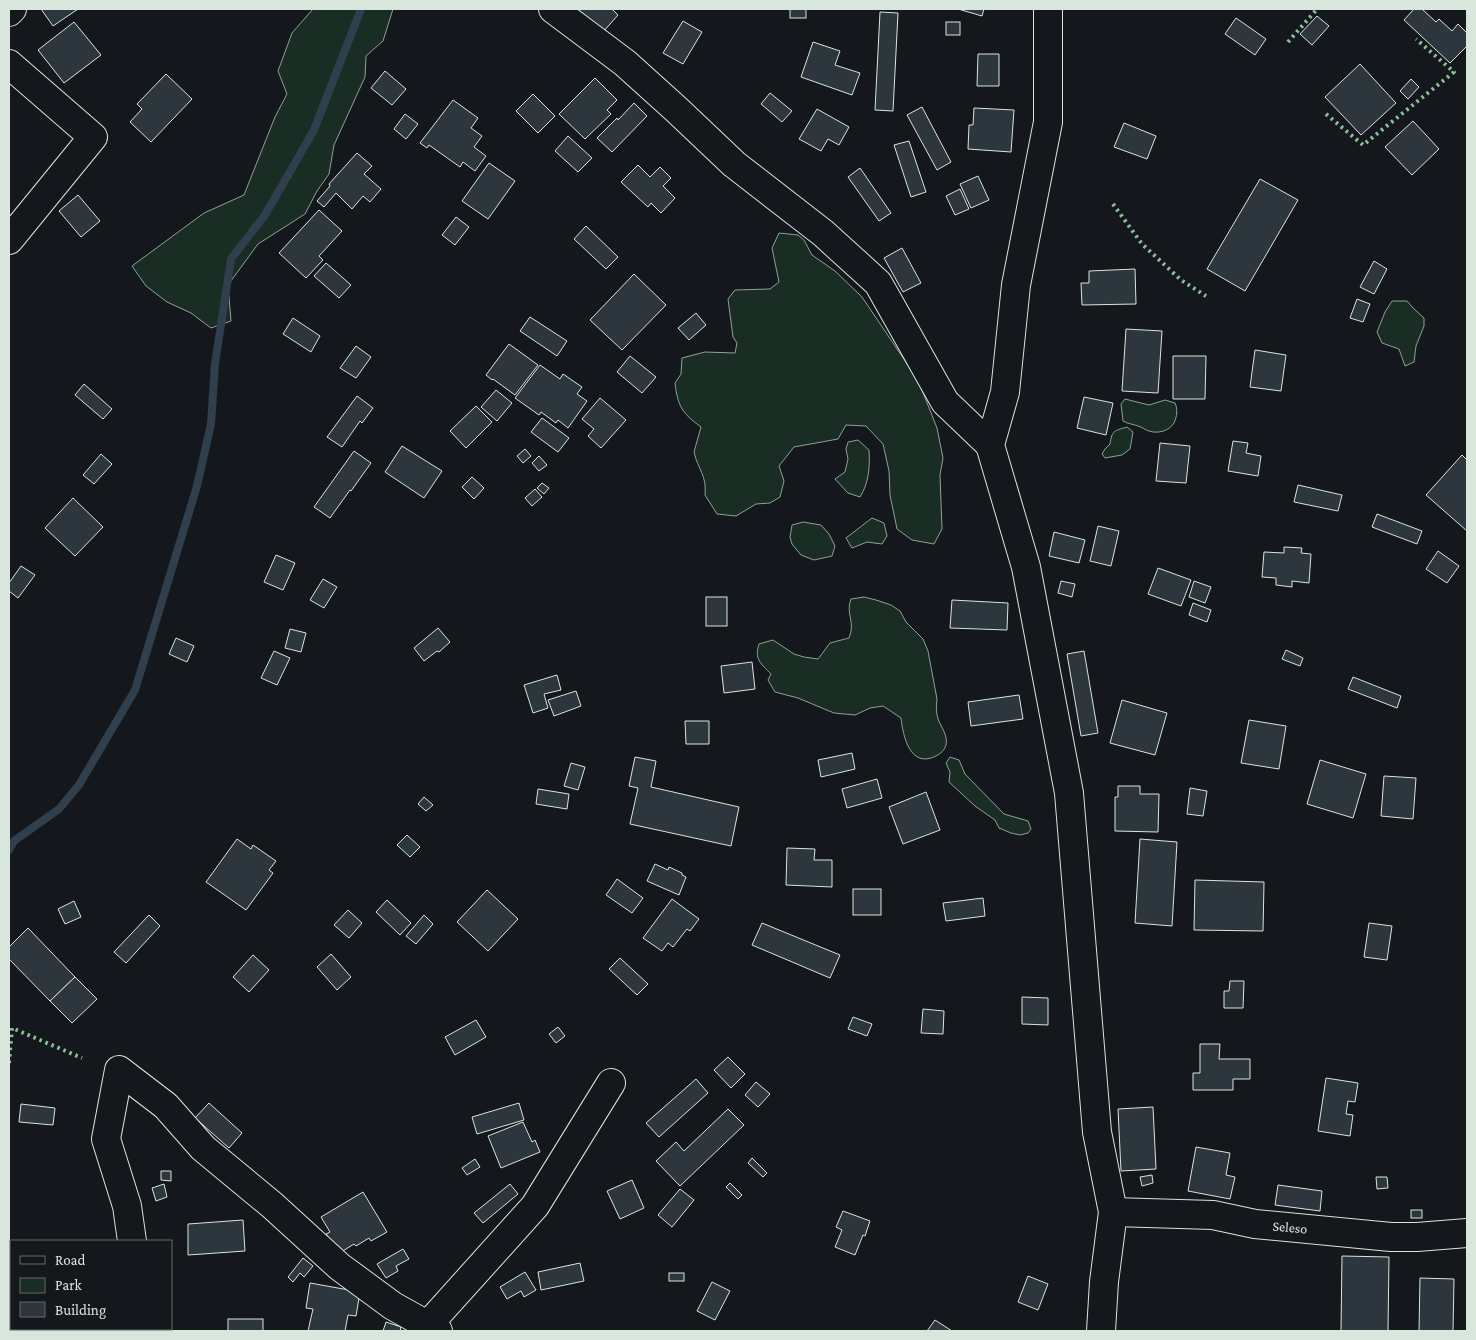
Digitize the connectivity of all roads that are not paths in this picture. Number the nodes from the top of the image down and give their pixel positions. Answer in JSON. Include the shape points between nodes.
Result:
{"nodes":[{"id":1,"x":12,"y":9,"type":"edge"},
{"id":2,"x":553,"y":9,"type":"edge"},
{"id":3,"x":1048,"y":9,"type":"edge"},
{"id":4,"x":9,"y":12,"type":"edge"},
{"id":5,"x":9,"y":64,"type":"edge"},
{"id":6,"x":9,"y":240,"type":"edge"},
{"id":7,"x":990,"y":445,"type":"junction"},
{"id":8,"x":611,"y":1083,"type":"dead end"},
{"id":9,"x":1113,"y":1212,"type":"junction"},
{"id":10,"x":1467,"y":1233,"type":"edge"},
{"id":11,"x":132,"y":1240,"type":"edge"},
{"id":12,"x":430,"y":1329,"type":"edge"},
{"id":13,"x":1101,"y":1331,"type":"edge"}],
"edges":[{"from":1,"to":4,"type":"street"},
{"from":2,"to":7,"type":"street","via":[[624,63],[734,164],[823,233],[878,284],[945,402]]},
{"from":3,"to":7,"type":"street","via":[[1048,122],[1016,285],[1005,392]]},
{"from":5,"to":6,"type":"street","via":[[93,137]]},
{"from":7,"to":9,"type":"street","via":[[1026,567],[1069,793],[1098,1132]]},
{"from":8,"to":12,"type":"street","via":[[535,1206]]},
{"from":9,"to":10,"type":"street","name":"Seleso","via":[[1214,1215],[1255,1224],[1391,1236]]},
{"from":9,"to":13,"type":"street"},
{"from":11,"to":12,"type":"street","via":[[127,1206],[106,1139],[119,1070],[166,1106],[203,1148],[340,1267]]}]}
